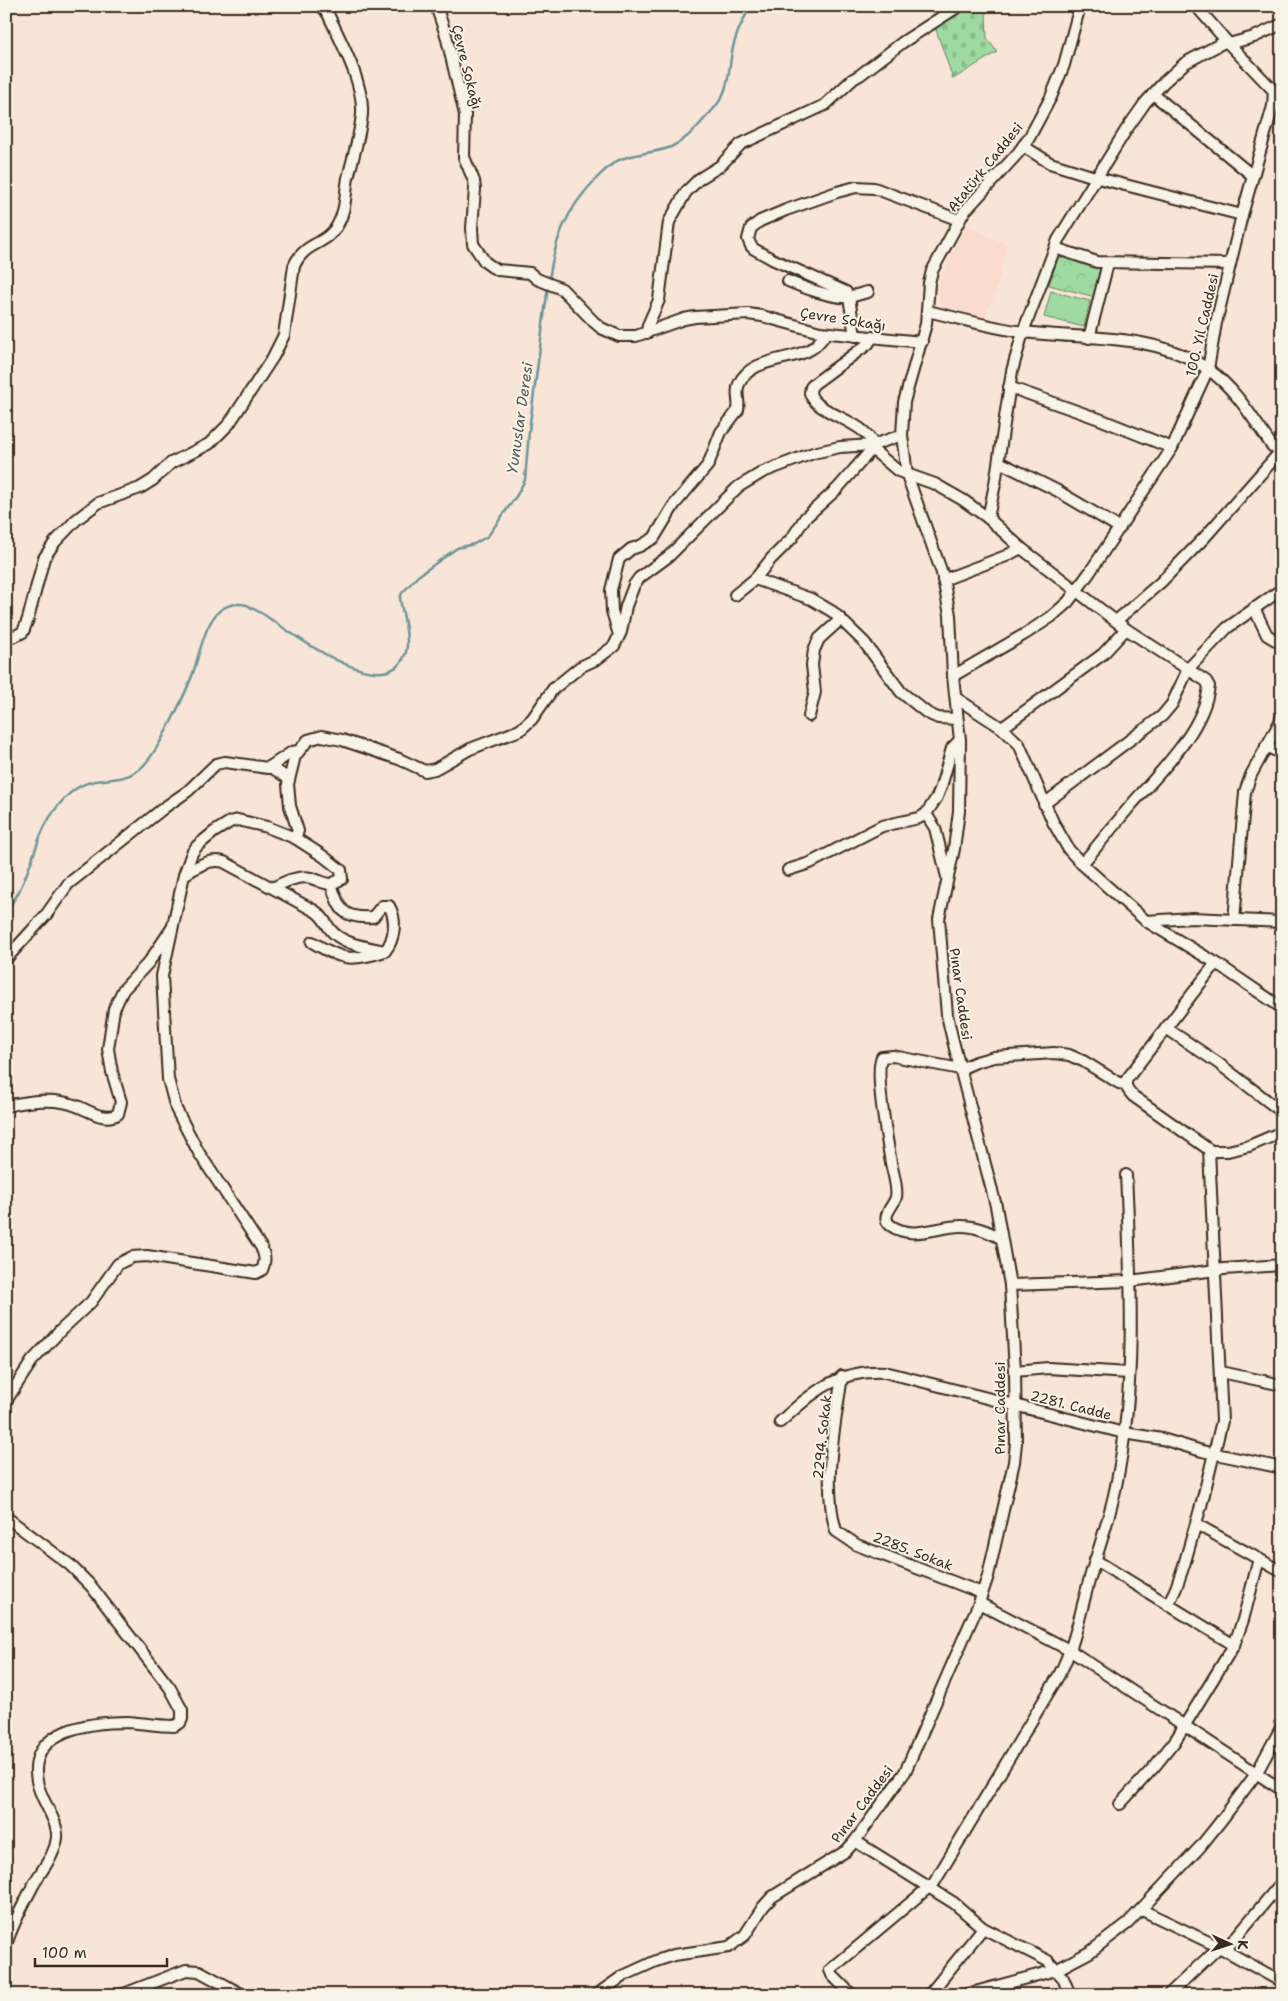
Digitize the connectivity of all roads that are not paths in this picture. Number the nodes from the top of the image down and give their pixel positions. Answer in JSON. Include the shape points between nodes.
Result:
{"nodes":[{"id":1,"x":322,"y":6,"type":"edge"},
{"id":2,"x":436,"y":6,"type":"edge"},
{"id":3,"x":959,"y":6,"type":"edge"},
{"id":4,"x":1080,"y":6,"type":"edge"},
{"id":5,"x":1196,"y":6,"type":"edge"},
{"id":6,"x":1282,"y":24,"type":"edge"},
{"id":7,"x":1228,"y":43,"type":"junction"},
{"id":8,"x":1274,"y":91,"type":"junction"},
{"id":9,"x":1153,"y":94,"type":"junction"},
{"id":10,"x":1282,"y":99,"type":"edge"},
{"id":11,"x":1023,"y":146,"type":"junction"},
{"id":12,"x":1253,"y":176,"type":"junction"},
{"id":13,"x":1098,"y":178,"type":"junction"},
{"id":14,"x":1242,"y":215,"type":"junction"},
{"id":15,"x":959,"y":220,"type":"junction"},
{"id":16,"x":1055,"y":248,"type":"junction"},
{"id":17,"x":1108,"y":263,"type":"junction"},
{"id":18,"x":1230,"y":264,"type":"junction"},
{"id":19,"x":788,"y":281,"type":"dead end"},
{"id":20,"x":868,"y":292,"type":"dead end"},
{"id":21,"x":849,"y":297,"type":"junction"},
{"id":22,"x":927,"y":311,"type":"junction"},
{"id":23,"x":827,"y":332,"type":"junction"},
{"id":24,"x":1023,"y":332,"type":"junction"},
{"id":25,"x":647,"y":333,"type":"junction"},
{"id":26,"x":855,"y":336,"type":"junction"},
{"id":27,"x":872,"y":338,"type":"junction"},
{"id":28,"x":1089,"y":338,"type":"junction"},
{"id":29,"x":922,"y":342,"type":"junction"},
{"id":30,"x":1208,"y":369,"type":"junction"},
{"id":31,"x":1009,"y":387,"type":"junction"},
{"id":32,"x":902,"y":435,"type":"junction"},
{"id":33,"x":872,"y":447,"type":"junction"},
{"id":34,"x":1172,"y":448,"type":"junction"},
{"id":35,"x":1281,"y":452,"type":"edge"},
{"id":36,"x":999,"y":462,"type":"junction"},
{"id":37,"x":906,"y":475,"type":"junction"},
{"id":38,"x":988,"y":518,"type":"junction"},
{"id":39,"x":1120,"y":528,"type":"junction"},
{"id":40,"x":1021,"y":548,"type":"junction"},
{"id":41,"x":755,"y":579,"type":"junction"},
{"id":42,"x":943,"y":580,"type":"junction"},
{"id":43,"x":1282,"y":589,"type":"edge"},
{"id":44,"x":1077,"y":591,"type":"junction"},
{"id":45,"x":734,"y":595,"type":"dead end"},
{"id":46,"x":1254,"y":608,"type":"junction"},
{"id":47,"x":841,"y":619,"type":"junction"},
{"id":48,"x":1116,"y":621,"type":"junction"},
{"id":49,"x":1126,"y":629,"type":"junction"},
{"id":50,"x":619,"y":636,"type":"junction"},
{"id":51,"x":6,"y":638,"type":"edge"},
{"id":52,"x":1282,"y":644,"type":"edge"},
{"id":53,"x":1188,"y":669,"type":"junction"},
{"id":54,"x":953,"y":676,"type":"junction"},
{"id":55,"x":956,"y":698,"type":"junction"},
{"id":56,"x":809,"y":716,"type":"dead end"},
{"id":57,"x":957,"y":718,"type":"junction"},
{"id":58,"x":1282,"y":718,"type":"edge"},
{"id":59,"x":1002,"y":728,"type":"junction"},
{"id":60,"x":960,"y":740,"type":"junction"},
{"id":61,"x":1266,"y":746,"type":"junction"},
{"id":62,"x":298,"y":751,"type":"junction"},
{"id":63,"x":1282,"y":754,"type":"edge"},
{"id":64,"x":271,"y":767,"type":"junction"},
{"id":65,"x":289,"y":779,"type":"junction"},
{"id":66,"x":1044,"y":804,"type":"junction"},
{"id":67,"x":926,"y":814,"type":"junction"},
{"id":68,"x":295,"y":838,"type":"junction"},
{"id":69,"x":1082,"y":864,"type":"junction"},
{"id":70,"x":788,"y":870,"type":"dead end"},
{"id":71,"x":184,"y":875,"type":"junction"},
{"id":72,"x":948,"y":878,"type":"junction"},
{"id":73,"x":331,"y":884,"type":"junction"},
{"id":74,"x":272,"y":888,"type":"junction"},
{"id":75,"x":1234,"y":920,"type":"junction"},
{"id":76,"x":1146,"y":921,"type":"junction"},
{"id":77,"x":1282,"y":922,"type":"edge"},
{"id":78,"x":173,"y":927,"type":"junction"},
{"id":79,"x":312,"y":942,"type":"dead end"},
{"id":80,"x":385,"y":950,"type":"junction"},
{"id":81,"x":6,"y":959,"type":"edge"},
{"id":82,"x":1216,"y":962,"type":"junction"},
{"id":83,"x":1263,"y":994,"type":"junction"},
{"id":84,"x":1282,"y":998,"type":"edge"},
{"id":85,"x":1282,"y":1008,"type":"edge"},
{"id":86,"x":1166,"y":1028,"type":"junction"},
{"id":87,"x":960,"y":1069,"type":"junction"},
{"id":88,"x":1126,"y":1084,"type":"junction"},
{"id":89,"x":6,"y":1106,"type":"edge"},
{"id":90,"x":1282,"y":1112,"type":"edge"},
{"id":91,"x":1282,"y":1132,"type":"edge"},
{"id":92,"x":1209,"y":1150,"type":"junction"},
{"id":93,"x":1126,"y":1175,"type":"dead end"},
{"id":94,"x":1002,"y":1238,"type":"junction"},
{"id":95,"x":1282,"y":1265,"type":"edge"},
{"id":96,"x":1214,"y":1271,"type":"junction"},
{"id":97,"x":1130,"y":1281,"type":"junction"},
{"id":98,"x":1010,"y":1285,"type":"junction"},
{"id":99,"x":1015,"y":1371,"type":"junction"},
{"id":100,"x":1220,"y":1372,"type":"junction"},
{"id":101,"x":1129,"y":1373,"type":"junction"},
{"id":102,"x":842,"y":1376,"type":"junction"},
{"id":103,"x":1282,"y":1385,"type":"edge"},
{"id":104,"x":6,"y":1401,"type":"edge"},
{"id":105,"x":1016,"y":1404,"type":"junction"},
{"id":106,"x":780,"y":1422,"type":"dead end"},
{"id":107,"x":1124,"y":1433,"type":"junction"},
{"id":108,"x":1215,"y":1454,"type":"junction"},
{"id":109,"x":1282,"y":1468,"type":"edge"},
{"id":110,"x":6,"y":1517,"type":"edge"},
{"id":111,"x":1196,"y":1524,"type":"junction"},
{"id":112,"x":836,"y":1531,"type":"joint"},
{"id":113,"x":1259,"y":1559,"type":"junction"},
{"id":114,"x":1095,"y":1560,"type":"junction"},
{"id":115,"x":1282,"y":1572,"type":"edge"},
{"id":116,"x":981,"y":1598,"type":"junction"},
{"id":117,"x":1168,"y":1605,"type":"junction"},
{"id":118,"x":1234,"y":1645,"type":"junction"},
{"id":119,"x":1070,"y":1651,"type":"junction"},
{"id":120,"x":1282,"y":1726,"type":"edge"},
{"id":121,"x":1185,"y":1727,"type":"junction"},
{"id":122,"x":1256,"y":1774,"type":"junction"},
{"id":123,"x":1282,"y":1790,"type":"edge"},
{"id":124,"x":1120,"y":1804,"type":"dead end"},
{"id":125,"x":855,"y":1841,"type":"junction"},
{"id":126,"x":1281,"y":1884,"type":"edge"},
{"id":127,"x":929,"y":1886,"type":"junction"},
{"id":128,"x":1142,"y":1910,"type":"junction"},
{"id":129,"x":983,"y":1928,"type":"junction"},
{"id":130,"x":6,"y":1945,"type":"edge"},
{"id":131,"x":1222,"y":1949,"type":"junction"},
{"id":132,"x":1056,"y":1970,"type":"junction"},
{"id":133,"x":1282,"y":1982,"type":"edge"},
{"id":134,"x":121,"y":1995,"type":"edge"},
{"id":135,"x":242,"y":1995,"type":"edge"},
{"id":136,"x":596,"y":1995,"type":"edge"},
{"id":137,"x":852,"y":1995,"type":"edge"},
{"id":138,"x":929,"y":1995,"type":"edge"},
{"id":139,"x":964,"y":1995,"type":"edge"},
{"id":140,"x":1070,"y":1995,"type":"edge"},
{"id":141,"x":1168,"y":1995,"type":"edge"}],
"edges":[{"from":1,"to":51,"type":"street","via":[[357,80],[362,112],[359,136],[342,219],[327,238],[298,256],[284,335],[273,358],[234,417],[209,444],[171,463],[140,488],[98,503],[55,542],[44,558],[23,632]]},
{"from":2,"to":25,"type":"street","name":"Çevre Sokağı","via":[[465,115],[464,157],[475,189],[473,244],[482,258],[498,270],[530,273],[566,292],[594,322],[609,332],[625,337]]},
{"from":3,"to":25,"type":"street","via":[[903,42],[853,79],[825,105],[741,144],[720,166],[691,186],[680,199],[669,222],[659,300]]},
{"from":4,"to":11,"type":"street","name":"Atatürk Caddesi","via":[[1058,79]]},
{"from":5,"to":7,"type":"street"},
{"from":6,"to":7,"type":"street","via":[[1254,37]]},
{"from":7,"to":8,"type":"street"},
{"from":7,"to":9,"type":"street","via":[[1185,63]]},
{"from":8,"to":10,"type":"street"},
{"from":8,"to":12,"type":"street","name":"100. Yıl Caddesi","via":[[1273,106]]},
{"from":9,"to":12,"type":"street"},
{"from":9,"to":13,"type":"street","via":[[1126,130]]},
{"from":11,"to":13,"type":"street","via":[[1050,163]]},
{"from":11,"to":15,"type":"street","name":"Atatürk Caddesi"},
{"from":12,"to":14,"type":"street","name":"100. Yıl Caddesi"},
{"from":13,"to":14,"type":"street"},
{"from":13,"to":16,"type":"street"},
{"from":14,"to":18,"type":"street","name":"100. Yıl Caddesi"},
{"from":15,"to":21,"type":"street","via":[[874,188],[856,187],[786,210],[751,228],[748,239],[754,249],[840,289]]},
{"from":15,"to":22,"type":"street","name":"Atatürk Caddesi","via":[[932,270]]},
{"from":16,"to":17,"type":"street","via":[[1091,261]]},
{"from":16,"to":24,"type":"street"},
{"from":17,"to":18,"type":"street"},
{"from":17,"to":28,"type":"street"},
{"from":18,"to":30,"type":"street","name":"100. Yıl Caddesi"},
{"from":19,"to":21,"type":"street","via":[[803,288]]},
{"from":20,"to":21,"type":"street"},
{"from":21,"to":26,"type":"street"},
{"from":22,"to":24,"type":"street"},
{"from":22,"to":29,"type":"street","name":"Atatürk Caddesi"},
{"from":23,"to":25,"type":"street","name":"Çevre Sokağı","via":[[748,314],[684,319]]},
{"from":23,"to":26,"type":"street","name":"Çevre Sokağı"},
{"from":23,"to":50,"type":"street","via":[[808,351],[768,362],[741,379],[737,389],[738,410],[721,432],[708,464],[674,505],[654,538],[619,559],[612,590],[612,611]]},
{"from":24,"to":28,"type":"street"},
{"from":24,"to":31,"type":"street"},
{"from":26,"to":27,"type":"street","name":"Çevre Sokağı"},
{"from":27,"to":29,"type":"street","name":"Çevre Sokağı"},
{"from":27,"to":33,"type":"street","via":[[815,382],[810,392],[815,402],[860,430]]},
{"from":28,"to":30,"type":"street","via":[[1138,342],[1171,350]]},
{"from":29,"to":32,"type":"street","name":"Atatürk Caddesi","via":[[907,390]]},
{"from":30,"to":34,"type":"street","name":"100. Yıl Caddesi"},
{"from":30,"to":35,"type":"street","via":[[1232,391],[1272,446]]},
{"from":31,"to":34,"type":"street"},
{"from":31,"to":36,"type":"street"},
{"from":32,"to":33,"type":"street"},
{"from":32,"to":37,"type":"street","name":"Atatürk Caddesi"},
{"from":33,"to":37,"type":"street"},
{"from":33,"to":41,"type":"street","via":[[838,489],[805,518],[792,538]]},
{"from":33,"to":50,"type":"street","via":[[840,447],[813,453],[742,483],[664,560],[639,578],[628,598]]},
{"from":34,"to":39,"type":"street","name":"100. Yıl Caddesi"},
{"from":35,"to":48,"type":"street","via":[[1162,582]]},
{"from":36,"to":38,"type":"street"},
{"from":36,"to":39,"type":"street","via":[[1056,490]]},
{"from":37,"to":38,"type":"street","via":[[935,484]]},
{"from":37,"to":42,"type":"street","name":"Atatürk Caddesi"},
{"from":38,"to":40,"type":"street"},
{"from":39,"to":44,"type":"street","name":"100. Yıl Caddesi"},
{"from":40,"to":42,"type":"street"},
{"from":40,"to":44,"type":"street"},
{"from":41,"to":45,"type":"street"},
{"from":41,"to":47,"type":"street","via":[[811,599]]},
{"from":42,"to":54,"type":"street","name":"Pınar Caddesi","via":[[950,615]]},
{"from":43,"to":46,"type":"street"},
{"from":44,"to":48,"type":"street"},
{"from":44,"to":54,"type":"street","name":"100. Yıl Caddesi","via":[[1051,617]]},
{"from":46,"to":52,"type":"street","via":[[1267,635]]},
{"from":46,"to":53,"type":"street","via":[[1227,628]]},
{"from":47,"to":56,"type":"street","via":[[819,639],[814,650],[815,692]]},
{"from":47,"to":57,"type":"street","via":[[864,642],[902,692],[928,714],[938,718]]},
{"from":48,"to":49,"type":"street"},
{"from":49,"to":53,"type":"street"},
{"from":49,"to":59,"type":"street","via":[[1103,654]]},
{"from":50,"to":62,"type":"street","via":[[609,650],[580,667],[553,689],[520,730],[470,749],[435,768],[421,770],[393,757],[329,737],[312,738]]},
{"from":53,"to":66,"type":"street","via":[[1172,704],[1162,716]]},
{"from":53,"to":69,"type":"street","via":[[1206,681],[1208,686],[1202,709],[1190,733]]},
{"from":54,"to":55,"type":"street","name":"Pınar Caddesi"},
{"from":55,"to":57,"type":"street","name":"Pınar Caddesi"},
{"from":55,"to":59,"type":"street"},
{"from":57,"to":60,"type":"street","name":"Pınar Caddesi"},
{"from":58,"to":61,"type":"street"},
{"from":59,"to":66,"type":"street","via":[[1024,753]]},
{"from":60,"to":67,"type":"street","via":[[952,748],[942,787]]},
{"from":60,"to":72,"type":"street","name":"Pınar Caddesi","via":[[959,811]]},
{"from":61,"to":63,"type":"street"},
{"from":61,"to":75,"type":"street","via":[[1251,775],[1243,801]]},
{"from":62,"to":64,"type":"street"},
{"from":62,"to":65,"type":"street"},
{"from":64,"to":65,"type":"street"},
{"from":64,"to":81,"type":"street","via":[[216,764],[188,791],[68,884],[46,915]]},
{"from":65,"to":68,"type":"street","via":[[290,806],[298,831]]},
{"from":66,"to":69,"type":"street","via":[[1061,838]]},
{"from":67,"to":70,"type":"street","via":[[882,826],[810,863]]},
{"from":67,"to":72,"type":"street","via":[[936,828]]},
{"from":68,"to":71,"type":"street","via":[[256,824],[238,820],[230,822],[197,846]]},
{"from":68,"to":73,"type":"street","via":[[341,870],[342,879]]},
{"from":69,"to":76,"type":"street"},
{"from":71,"to":74,"type":"street","via":[[205,863],[220,861]]},
{"from":71,"to":78,"type":"street"},
{"from":72,"to":87,"type":"street","name":"Pınar Caddesi","via":[[941,906],[940,937],[948,1015]]},
{"from":73,"to":74,"type":"street","via":[[300,878]]},
{"from":73,"to":80,"type":"street","via":[[341,910],[348,914],[373,917],[382,906],[390,908],[393,934]]},
{"from":74,"to":80,"type":"street","via":[[315,911],[330,930],[346,941]]},
{"from":75,"to":76,"type":"street"},
{"from":75,"to":77,"type":"street"},
{"from":76,"to":82,"type":"street"},
{"from":78,"to":89,"type":"street","via":[[149,962],[123,990],[114,1009],[108,1049],[121,1102],[118,1114],[103,1117],[55,1101]]},
{"from":78,"to":104,"type":"street","via":[[162,985],[172,1100],[199,1153],[261,1247],[265,1258],[262,1270],[250,1273],[147,1256],[121,1261],[92,1302],[32,1361]]},
{"from":79,"to":80,"type":"street","via":[[343,958]]},
{"from":82,"to":83,"type":"street"},
{"from":82,"to":86,"type":"street"},
{"from":83,"to":84,"type":"street"},
{"from":83,"to":85,"type":"street"},
{"from":86,"to":88,"type":"street"},
{"from":86,"to":90,"type":"street"},
{"from":87,"to":88,"type":"street","via":[[994,1057],[1054,1053],[1076,1058]]},
{"from":87,"to":94,"type":"street","name":"Pınar Caddesi"},
{"from":87,"to":94,"type":"street","via":[[893,1056],[880,1060],[884,1117],[896,1195],[887,1220],[904,1231],[917,1233],[961,1226],[977,1228]]},
{"from":88,"to":92,"type":"street","via":[[1132,1096]]},
{"from":91,"to":92,"type":"street","via":[[1249,1146],[1228,1151]]},
{"from":92,"to":96,"type":"street"},
{"from":93,"to":97,"type":"street"},
{"from":94,"to":98,"type":"street","name":"Pınar Caddesi"},
{"from":95,"to":96,"type":"street"},
{"from":96,"to":97,"type":"street"},
{"from":96,"to":100,"type":"street"},
{"from":97,"to":98,"type":"street"},
{"from":97,"to":101,"type":"street"},
{"from":98,"to":99,"type":"street","name":"Pınar Caddesi"},
{"from":99,"to":101,"type":"street","via":[[1048,1368]]},
{"from":99,"to":105,"type":"street","name":"Pınar Caddesi"},
{"from":100,"to":103,"type":"street"},
{"from":100,"to":108,"type":"street","via":[[1222,1421]]},
{"from":101,"to":107,"type":"street"},
{"from":102,"to":105,"type":"street","name":"2281. Cadde","via":[[885,1372]]},
{"from":102,"to":106,"type":"street","name":"2281. Cadde"},
{"from":102,"to":112,"type":"street","name":"2294. Sokak","via":[[831,1465]]},
{"from":105,"to":107,"type":"street","name":"2281. Cadde"},
{"from":105,"to":116,"type":"street","name":"Pınar Caddesi","via":[[1014,1462]]},
{"from":107,"to":108,"type":"street","name":"2281. Cadde"},
{"from":107,"to":114,"type":"street","via":[[1113,1499]]},
{"from":108,"to":109,"type":"street","name":"2281. Cadde"},
{"from":108,"to":111,"type":"street"},
{"from":110,"to":130,"type":"street","via":[[82,1576],[164,1680],[183,1715],[180,1723],[174,1726],[125,1722],[83,1726],[66,1732],[45,1746],[38,1758],[37,1783],[57,1829],[57,1842]]},
{"from":111,"to":113,"type":"street"},
{"from":111,"to":117,"type":"street"},
{"from":112,"to":116,"type":"street","name":"2285. Sokak","via":[[857,1545]]},
{"from":113,"to":115,"type":"street"},
{"from":113,"to":118,"type":"street"},
{"from":114,"to":117,"type":"street"},
{"from":114,"to":119,"type":"street"},
{"from":116,"to":119,"type":"street","name":"2285. Sokak"},
{"from":116,"to":125,"type":"street","name":"Pınar Caddesi","via":[[904,1772]]},
{"from":117,"to":118,"type":"street"},
{"from":118,"to":121,"type":"street"},
{"from":119,"to":121,"type":"street","name":"2285. Sokak"},
{"from":119,"to":127,"type":"street","via":[[1059,1675],[934,1883]]},
{"from":120,"to":122,"type":"street"},
{"from":121,"to":122,"type":"street","name":"2285. Sokak"},
{"from":121,"to":124,"type":"street"},
{"from":122,"to":123,"type":"street","name":"2285. Sokak"},
{"from":122,"to":128,"type":"street","via":[[1210,1835]]},
{"from":125,"to":127,"type":"street"},
{"from":125,"to":136,"type":"street","name":"Pınar Caddesi","via":[[837,1857],[772,1897],[734,1945],[656,1961],[623,1976]]},
{"from":126,"to":131,"type":"street"},
{"from":127,"to":129,"type":"street"},
{"from":127,"to":137,"type":"street","via":[[832,1966],[832,1975]]},
{"from":128,"to":131,"type":"street"},
{"from":128,"to":132,"type":"street","via":[[1110,1938]]},
{"from":129,"to":132,"type":"street","via":[[1048,1961]]},
{"from":129,"to":138,"type":"street"},
{"from":131,"to":133,"type":"street"},
{"from":131,"to":141,"type":"street"},
{"from":132,"to":139,"type":"street"},
{"from":132,"to":140,"type":"street"},
{"from":134,"to":135,"type":"street","via":[[186,1970],[199,1971]]}]}
